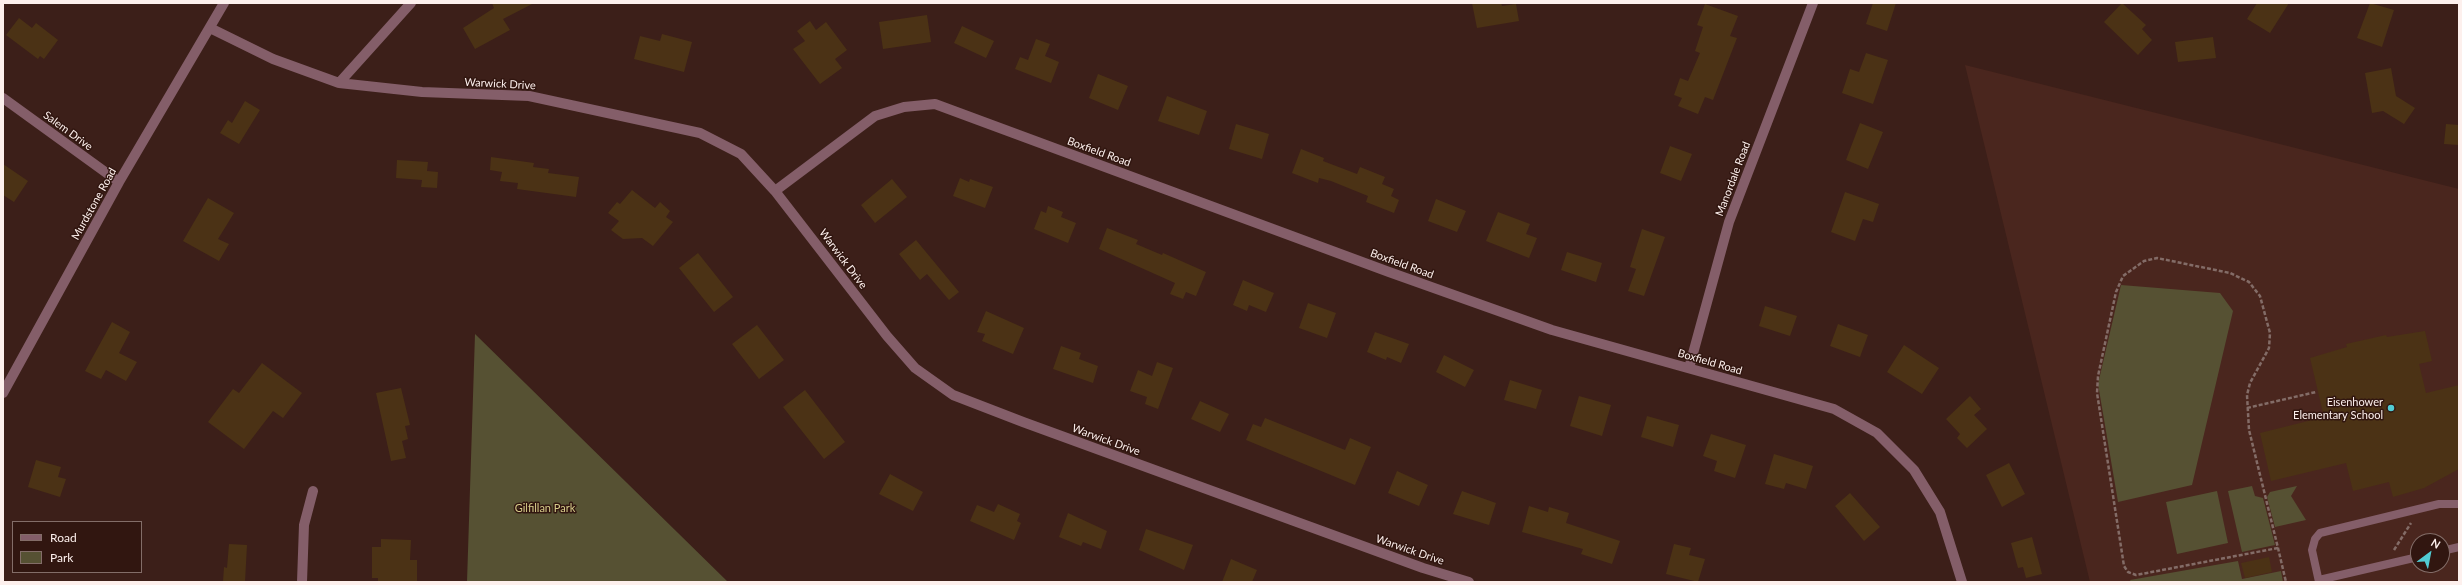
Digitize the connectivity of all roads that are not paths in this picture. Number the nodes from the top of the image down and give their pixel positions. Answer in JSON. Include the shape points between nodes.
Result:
{"nodes":[{"id":1,"x":224,"y":3,"type":"edge"},
{"id":2,"x":411,"y":3,"type":"edge"},
{"id":3,"x":1813,"y":3,"type":"edge"},
{"id":4,"x":210,"y":28,"type":"junction"},
{"id":5,"x":339,"y":83,"type":"junction"},
{"id":6,"x":3,"y":98,"type":"edge"},
{"id":7,"x":119,"y":182,"type":"junction"},
{"id":8,"x":775,"y":191,"type":"junction"},
{"id":9,"x":1689,"y":368,"type":"junction"},
{"id":10,"x":3,"y":393,"type":"edge"},
{"id":11,"x":313,"y":491,"type":"dead end"},
{"id":12,"x":2459,"y":504,"type":"edge"},
{"id":13,"x":2410,"y":559,"type":"edge"},
{"id":14,"x":2319,"y":581,"type":"edge"},
{"id":15,"x":302,"y":582,"type":"edge"},
{"id":16,"x":1469,"y":582,"type":"edge"},
{"id":17,"x":1962,"y":582,"type":"edge"}],
"edges":[{"from":1,"to":4,"type":"street"},
{"from":2,"to":5,"type":"street"},
{"from":3,"to":9,"type":"street","name":"Manordale Road","via":[[1729,222]]},
{"from":4,"to":5,"type":"street","name":"Warwick Drive","via":[[273,59]]},
{"from":4,"to":7,"type":"street","name":"Murdstone Road"},
{"from":5,"to":8,"type":"street","name":"Warwick Drive","via":[[422,92],[529,96],[700,134],[741,154]]},
{"from":6,"to":7,"type":"street","name":"Salem Drive"},
{"from":7,"to":10,"type":"street","name":"Murdstone Road"},
{"from":8,"to":9,"type":"street","name":"Boxfield Road","via":[[875,116],[904,107],[935,104],[1545,327]]},
{"from":8,"to":16,"type":"street","name":"Warwick Drive","via":[[886,336],[915,368],[953,395],[1422,568]]},
{"from":9,"to":17,"type":"street","name":"Boxfield Road","via":[[1834,409],[1877,433],[1914,470],[1940,512]]},
{"from":11,"to":15,"type":"street","via":[[304,525]]},
{"from":12,"to":14,"type":"lane","via":[[2439,504],[2320,533],[2312,550]]},
{"from":13,"to":14,"type":"lane"}]}
